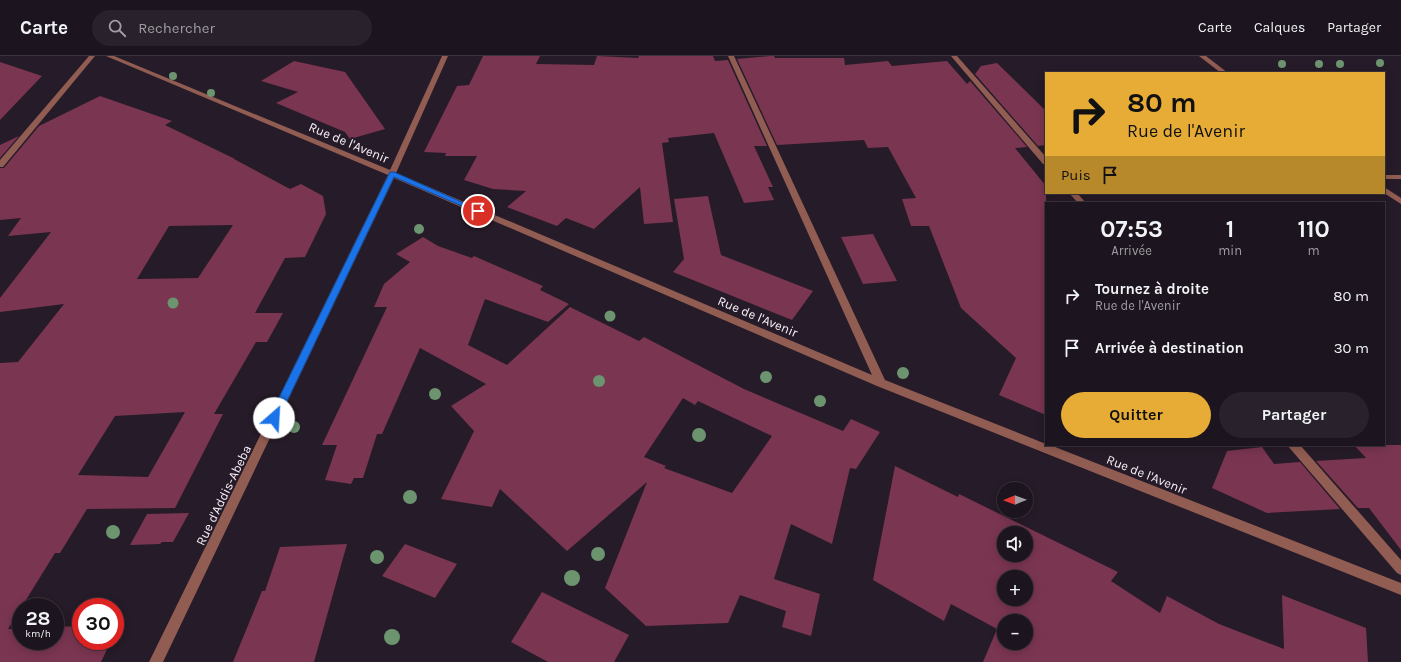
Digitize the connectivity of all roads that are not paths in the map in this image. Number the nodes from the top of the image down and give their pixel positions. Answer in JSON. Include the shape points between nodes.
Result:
{"nodes":[{"id":1,"x":92,"y":56,"type":"edge"},
{"id":2,"x":109,"y":56,"type":"edge"},
{"id":3,"x":445,"y":56,"type":"edge"},
{"id":4,"x":731,"y":56,"type":"edge"},
{"id":5,"x":954,"y":56,"type":"edge"},
{"id":6,"x":1202,"y":56,"type":"edge"},
{"id":7,"x":1224,"y":72,"type":"edge"},
{"id":8,"x":1045,"y":161,"type":"edge"},
{"id":9,"x":0,"y":165,"type":"edge"},
{"id":10,"x":392,"y":174,"type":"junction"},
{"id":11,"x":1385,"y":177,"type":"edge"},
{"id":12,"x":1401,"y":177,"type":"edge"},
{"id":13,"x":1385,"y":190,"type":"edge"},
{"id":14,"x":1074,"y":194,"type":"edge"},
{"id":15,"x":1081,"y":202,"type":"edge"},
{"id":16,"x":1401,"y":202,"type":"edge"},
{"id":17,"x":881,"y":383,"type":"junction"},
{"id":18,"x":1294,"y":446,"type":"edge"},
{"id":19,"x":1401,"y":569,"type":"edge"},
{"id":20,"x":1401,"y":589,"type":"edge"},
{"id":21,"x":156,"y":662,"type":"edge"}],
"edges":[{"from":1,"to":9,"type":"street"},
{"from":2,"to":10,"type":"street","name":"Rue de l'Avenir"},
{"from":3,"to":10,"type":"street","name":"Rue d'Addis-Abeba"},
{"from":4,"to":17,"type":"street"},
{"from":5,"to":8,"type":"street"},
{"from":6,"to":7,"type":"street"},
{"from":10,"to":17,"type":"street","name":"Rue de l'Avenir"},
{"from":10,"to":21,"type":"street","name":"Rue d'Addis-Abeba"},
{"from":11,"to":12,"type":"street"},
{"from":13,"to":16,"type":"street"},
{"from":14,"to":15,"type":"street"},
{"from":17,"to":20,"type":"street","name":"Rue de l'Avenir"},
{"from":18,"to":19,"type":"street"}]}
